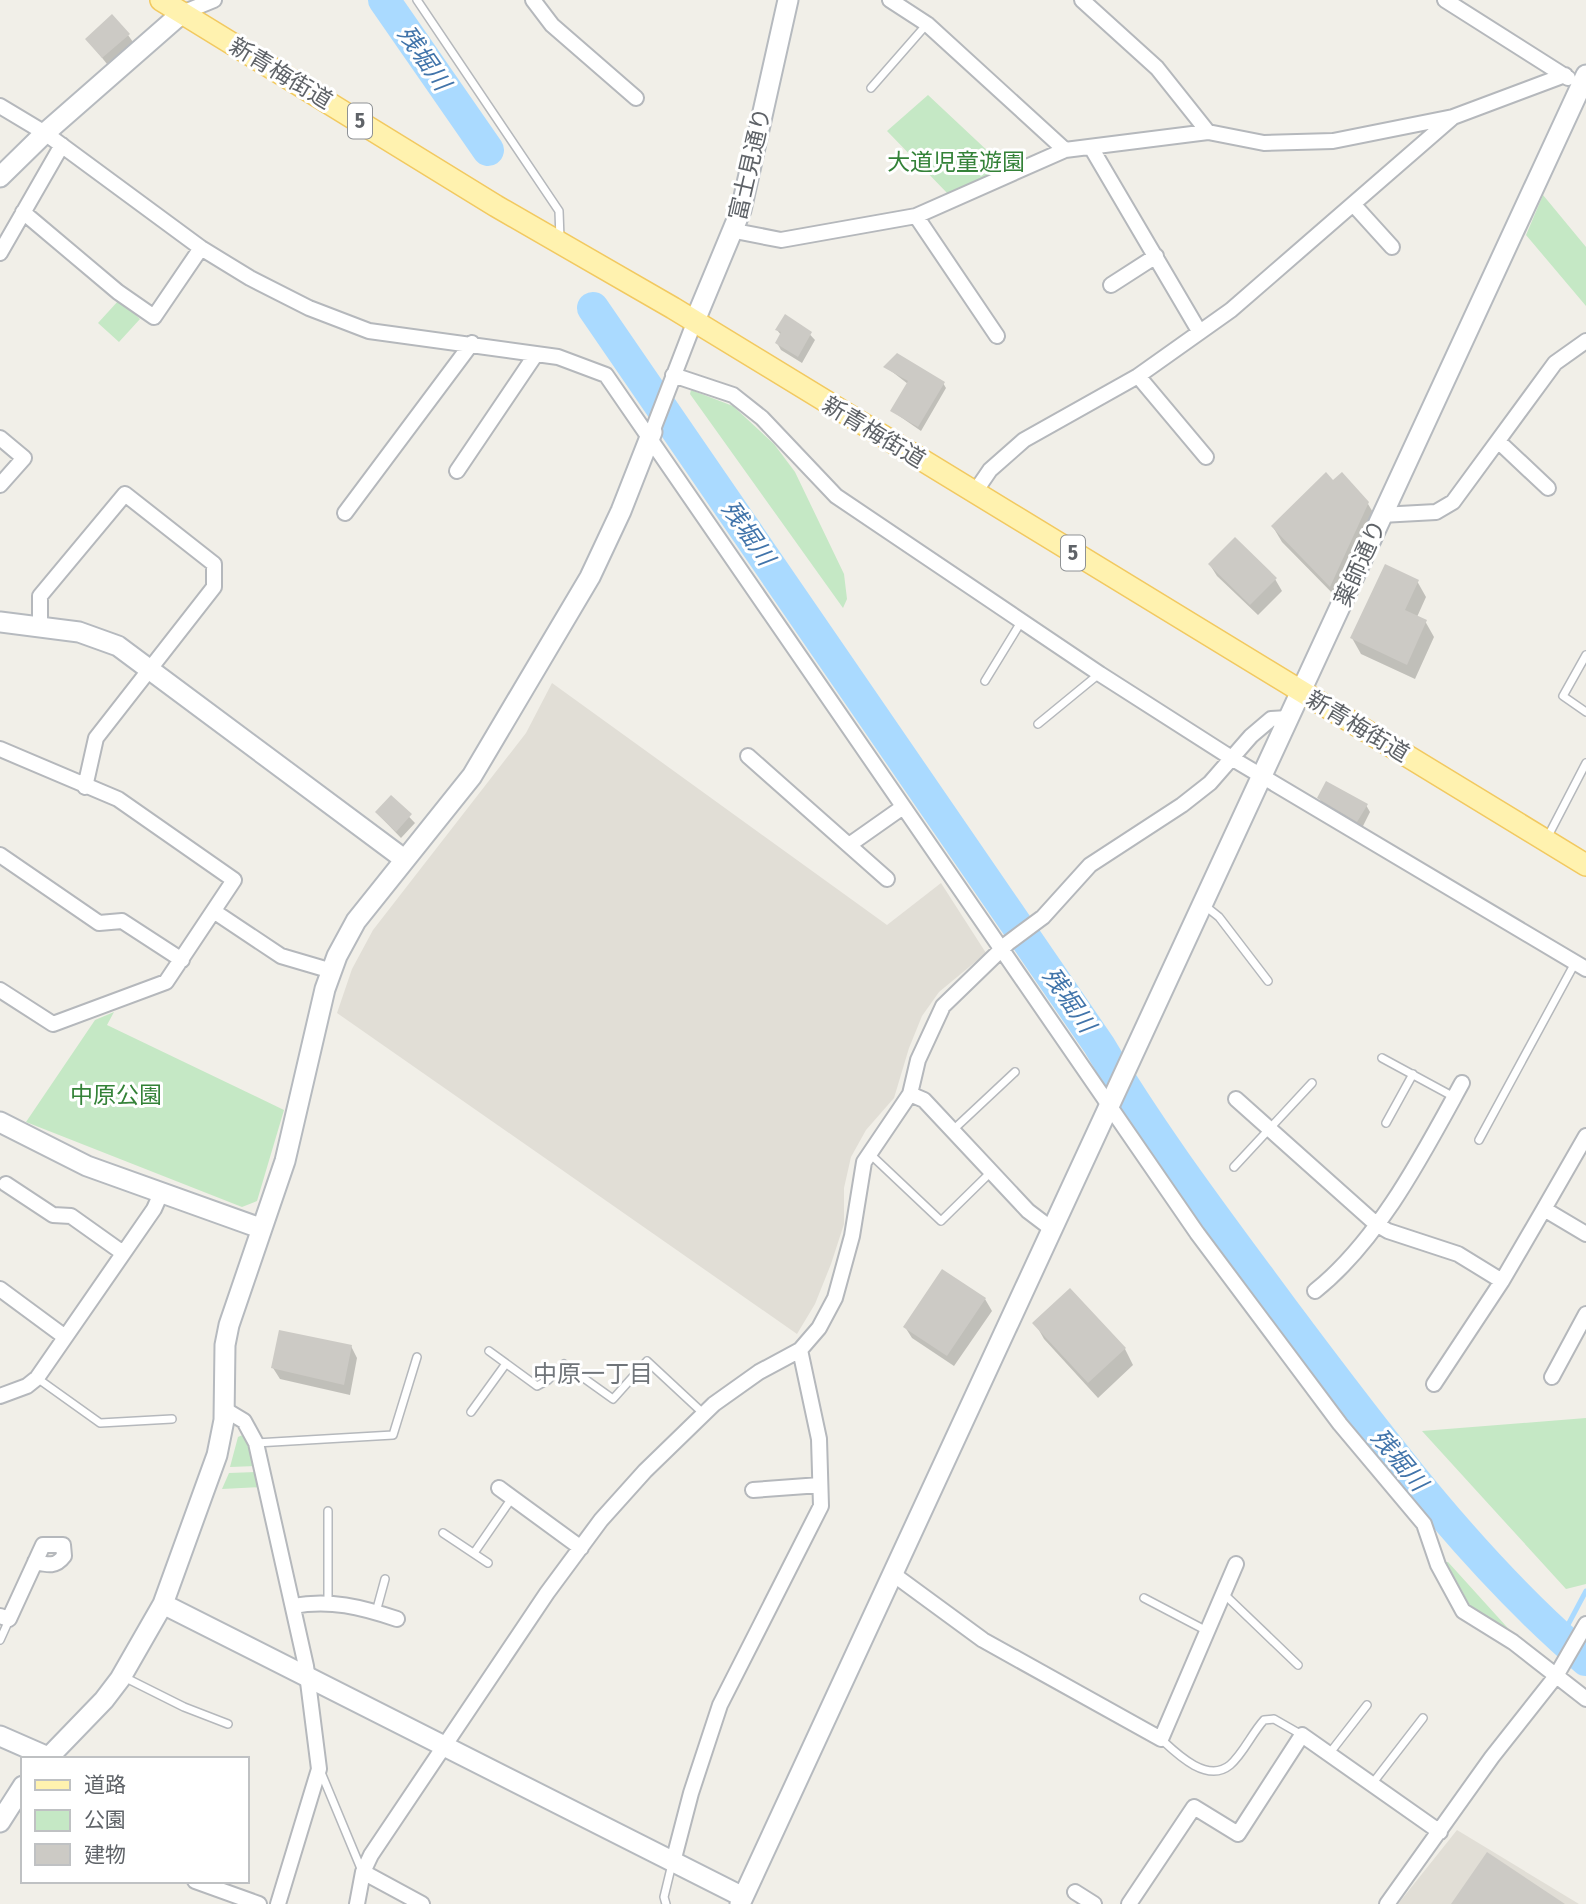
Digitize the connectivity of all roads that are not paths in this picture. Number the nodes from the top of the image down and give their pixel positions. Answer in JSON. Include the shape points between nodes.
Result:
{"nodes":[{"id":1,"x":160,"y":0,"type":"edge"},
{"id":2,"x":214,"y":0,"type":"edge"},
{"id":3,"x":416,"y":0,"type":"edge"},
{"id":4,"x":533,"y":0,"type":"edge"},
{"id":5,"x":788,"y":0,"type":"edge"},
{"id":6,"x":890,"y":0,"type":"edge"},
{"id":7,"x":1082,"y":0,"type":"edge"},
{"id":8,"x":1445,"y":0,"type":"edge"},
{"id":9,"x":182,"y":13,"type":"junction"},
{"id":10,"x":927,"y":24,"type":"junction"},
{"id":11,"x":1579,"y":83,"type":"edge"},
{"id":12,"x":871,"y":88,"type":"dead end"},
{"id":13,"x":636,"y":99,"type":"dead end"},
{"id":14,"x":0,"y":106,"type":"edge"},
{"id":15,"x":1453,"y":117,"type":"junction"},
{"id":16,"x":1208,"y":132,"type":"junction"},
{"id":17,"x":45,"y":133,"type":"junction"},
{"id":18,"x":62,"y":145,"type":"junction"},
{"id":19,"x":1092,"y":149,"type":"junction"},
{"id":20,"x":1065,"y":150,"type":"junction"},
{"id":21,"x":0,"y":177,"type":"edge"},
{"id":22,"x":1353,"y":204,"type":"junction"},
{"id":23,"x":23,"y":212,"type":"junction"},
{"id":24,"x":916,"y":215,"type":"junction"},
{"id":25,"x":735,"y":231,"type":"junction"},
{"id":26,"x":560,"y":242,"type":"junction"},
{"id":27,"x":1392,"y":247,"type":"dead end"},
{"id":28,"x":201,"y":248,"type":"junction"},
{"id":29,"x":0,"y":253,"type":"edge"},
{"id":30,"x":1156,"y":256,"type":"junction"},
{"id":31,"x":1111,"y":285,"type":"dead end"},
{"id":32,"x":694,"y":323,"type":"junction"},
{"id":33,"x":1199,"y":331,"type":"junction"},
{"id":34,"x":997,"y":336,"type":"dead end"},
{"id":35,"x":1586,"y":341,"type":"edge"},
{"id":36,"x":471,"y":343,"type":"junction"},
{"id":37,"x":536,"y":354,"type":"junction"},
{"id":38,"x":1138,"y":376,"type":"junction"},
{"id":39,"x":672,"y":377,"type":"junction"},
{"id":40,"x":651,"y":435,"type":"junction"},
{"id":41,"x":0,"y":438,"type":"edge"},
{"id":42,"x":1498,"y":441,"type":"junction"},
{"id":43,"x":1206,"y":457,"type":"dead end"},
{"id":44,"x":457,"y":471,"type":"dead end"},
{"id":45,"x":0,"y":485,"type":"edge"},
{"id":46,"x":1548,"y":488,"type":"dead end"},
{"id":47,"x":975,"y":492,"type":"junction"},
{"id":48,"x":345,"y":513,"type":"dead end"},
{"id":49,"x":1381,"y":514,"type":"junction"},
{"id":50,"x":0,"y":622,"type":"edge"},
{"id":51,"x":1021,"y":622,"type":"junction"},
{"id":52,"x":40,"y":629,"type":"junction"},
{"id":53,"x":1586,"y":655,"type":"edge"},
{"id":54,"x":149,"y":669,"type":"junction"},
{"id":55,"x":1100,"y":674,"type":"junction"},
{"id":56,"x":985,"y":681,"type":"dead end"},
{"id":57,"x":1301,"y":691,"type":"junction"},
{"id":58,"x":1586,"y":712,"type":"edge"},
{"id":59,"x":1287,"y":718,"type":"junction"},
{"id":60,"x":1038,"y":724,"type":"dead end"},
{"id":61,"x":0,"y":749,"type":"edge"},
{"id":62,"x":748,"y":756,"type":"dead end"},
{"id":63,"x":1233,"y":759,"type":"junction"},
{"id":64,"x":1586,"y":763,"type":"edge"},
{"id":65,"x":1261,"y":776,"type":"junction"},
{"id":66,"x":85,"y":787,"type":"junction"},
{"id":67,"x":903,"y":807,"type":"junction"},
{"id":68,"x":1546,"y":840,"type":"junction"},
{"id":69,"x":849,"y":845,"type":"junction"},
{"id":70,"x":0,"y":855,"type":"edge"},
{"id":71,"x":404,"y":859,"type":"junction"},
{"id":72,"x":1586,"y":865,"type":"edge"},
{"id":73,"x":887,"y":879,"type":"dead end"},
{"id":74,"x":1204,"y":905,"type":"junction"},
{"id":75,"x":215,"y":912,"type":"junction"},
{"id":76,"x":1005,"y":946,"type":"junction"},
{"id":77,"x":182,"y":960,"type":"junction"},
{"id":78,"x":1580,"y":966,"type":"edge"},
{"id":79,"x":332,"y":971,"type":"junction"},
{"id":80,"x":1268,"y":981,"type":"dead end"},
{"id":81,"x":0,"y":990,"type":"edge"},
{"id":82,"x":1382,"y":1058,"type":"dead end"},
{"id":83,"x":1015,"y":1072,"type":"dead end"},
{"id":84,"x":1413,"y":1074,"type":"junction"},
{"id":85,"x":1312,"y":1083,"type":"dead end"},
{"id":86,"x":1462,"y":1083,"type":"dead end"},
{"id":87,"x":910,"y":1094,"type":"junction"},
{"id":88,"x":1454,"y":1098,"type":"junction"},
{"id":89,"x":1237,"y":1099,"type":"dead end"},
{"id":90,"x":1112,"y":1103,"type":"junction"},
{"id":91,"x":0,"y":1122,"type":"edge"},
{"id":92,"x":1386,"y":1123,"type":"dead end"},
{"id":93,"x":1269,"y":1129,"type":"junction"},
{"id":94,"x":953,"y":1130,"type":"junction"},
{"id":95,"x":1586,"y":1136,"type":"edge"},
{"id":96,"x":1479,"y":1140,"type":"dead end"},
{"id":97,"x":869,"y":1153,"type":"junction"},
{"id":98,"x":1234,"y":1167,"type":"dead end"},
{"id":99,"x":992,"y":1171,"type":"junction"},
{"id":100,"x":6,"y":1184,"type":"dead end"},
{"id":101,"x":162,"y":1191,"type":"junction"},
{"id":102,"x":1544,"y":1209,"type":"junction"},
{"id":103,"x":1376,"y":1224,"type":"junction"},
{"id":104,"x":260,"y":1228,"type":"junction"},
{"id":105,"x":1053,"y":1230,"type":"junction"},
{"id":106,"x":1586,"y":1234,"type":"edge"},
{"id":107,"x":123,"y":1253,"type":"junction"},
{"id":108,"x":1502,"y":1281,"type":"junction"},
{"id":109,"x":0,"y":1289,"type":"edge"},
{"id":110,"x":1315,"y":1291,"type":"dead end"},
{"id":111,"x":1586,"y":1314,"type":"edge"},
{"id":112,"x":65,"y":1337,"type":"junction"},
{"id":113,"x":489,"y":1350,"type":"dead end"},
{"id":114,"x":800,"y":1350,"type":"junction"},
{"id":115,"x":417,"y":1357,"type":"dead end"},
{"id":116,"x":505,"y":1365,"type":"junction"},
{"id":117,"x":1552,"y":1377,"type":"dead end"},
{"id":118,"x":37,"y":1378,"type":"junction"},
{"id":119,"x":1434,"y":1384,"type":"dead end"},
{"id":120,"x":0,"y":1396,"type":"edge"},
{"id":121,"x":224,"y":1409,"type":"junction"},
{"id":122,"x":471,"y":1412,"type":"dead end"},
{"id":123,"x":704,"y":1414,"type":"junction"},
{"id":124,"x":172,"y":1419,"type":"dead end"},
{"id":125,"x":256,"y":1443,"type":"junction"},
{"id":126,"x":820,"y":1485,"type":"junction"},
{"id":127,"x":499,"y":1488,"type":"dead end"},
{"id":128,"x":752,"y":1490,"type":"dead end"},
{"id":129,"x":512,"y":1498,"type":"junction"},
{"id":130,"x":328,"y":1511,"type":"dead end"},
{"id":131,"x":443,"y":1533,"type":"dead end"},
{"id":132,"x":581,"y":1548,"type":"junction"},
{"id":133,"x":474,"y":1553,"type":"junction"},
{"id":134,"x":35,"y":1562,"type":"dead end"},
{"id":135,"x":488,"y":1563,"type":"dead end"},
{"id":136,"x":1236,"y":1564,"type":"dead end"},
{"id":137,"x":893,"y":1574,"type":"junction"},
{"id":138,"x":386,"y":1579,"type":"dead end"},
{"id":139,"x":1224,"y":1593,"type":"junction"},
{"id":140,"x":1144,"y":1598,"type":"dead end"},
{"id":141,"x":328,"y":1602,"type":"junction"},
{"id":142,"x":163,"y":1604,"type":"junction"},
{"id":143,"x":293,"y":1606,"type":"junction"},
{"id":144,"x":376,"y":1612,"type":"junction"},
{"id":145,"x":5,"y":1617,"type":"edge"},
{"id":146,"x":397,"y":1619,"type":"dead end"},
{"id":147,"x":1586,"y":1625,"type":"edge"},
{"id":148,"x":1207,"y":1631,"type":"junction"},
{"id":149,"x":0,"y":1640,"type":"edge"},
{"id":150,"x":1298,"y":1665,"type":"dead end"},
{"id":151,"x":1560,"y":1671,"type":"junction"},
{"id":152,"x":122,"y":1676,"type":"junction"},
{"id":153,"x":306,"y":1676,"type":"junction"},
{"id":154,"x":1586,"y":1699,"type":"edge"},
{"id":155,"x":1367,"y":1705,"type":"dead end"},
{"id":156,"x":1423,"y":1718,"type":"dead end"},
{"id":157,"x":228,"y":1724,"type":"dead end"},
{"id":158,"x":1301,"y":1735,"type":"junction"},
{"id":159,"x":0,"y":1736,"type":"edge"},
{"id":160,"x":1161,"y":1739,"type":"junction"},
{"id":161,"x":444,"y":1746,"type":"junction"},
{"id":162,"x":1329,"y":1755,"type":"junction"},
{"id":163,"x":46,"y":1757,"type":"edge"},
{"id":164,"x":49,"y":1757,"type":"edge"},
{"id":165,"x":319,"y":1769,"type":"junction"},
{"id":166,"x":1371,"y":1785,"type":"junction"},
{"id":167,"x":21,"y":1789,"type":"edge"},
{"id":168,"x":0,"y":1822,"type":"edge"},
{"id":169,"x":1440,"y":1832,"type":"junction"},
{"id":170,"x":673,"y":1862,"type":"junction"},
{"id":171,"x":363,"y":1872,"type":"junction"},
{"id":172,"x":200,"y":1883,"type":"edge"},
{"id":173,"x":1075,"y":1892,"type":"dead end"},
{"id":174,"x":746,"y":1902,"type":"edge"},
{"id":175,"x":258,"y":1904,"type":"edge"},
{"id":176,"x":278,"y":1904,"type":"edge"},
{"id":177,"x":358,"y":1904,"type":"edge"},
{"id":178,"x":422,"y":1904,"type":"edge"},
{"id":179,"x":666,"y":1904,"type":"edge"},
{"id":180,"x":1094,"y":1904,"type":"edge"},
{"id":181,"x":1129,"y":1904,"type":"edge"},
{"id":182,"x":1387,"y":1904,"type":"edge"}],
"edges":[{"from":1,"to":9,"type":"main road","name":"新青梅街道","number":"5"},
{"from":2,"to":9,"type":"street"},
{"from":3,"to":26,"type":"lane","via":[[559,211]]},
{"from":4,"to":13,"type":"street","via":[[552,25]]},
{"from":5,"to":25,"type":"street","name":"富士見通り"},
{"from":6,"to":10,"type":"street"},
{"from":7,"to":16,"type":"street","via":[[1157,68]]},
{"from":8,"to":11,"type":"street"},
{"from":9,"to":17,"type":"street"},
{"from":9,"to":26,"type":"main road","name":"新青梅街道","number":"5"},
{"from":10,"to":12,"type":"lane"},
{"from":10,"to":20,"type":"street"},
{"from":11,"to":15,"type":"street"},
{"from":11,"to":49,"type":"street","name":"薬師通り"},
{"from":14,"to":17,"type":"street"},
{"from":15,"to":16,"type":"street","via":[[1334,141],[1264,143]]},
{"from":15,"to":22,"type":"street"},
{"from":16,"to":19,"type":"street"},
{"from":17,"to":18,"type":"street"},
{"from":17,"to":21,"type":"street"},
{"from":18,"to":23,"type":"street"},
{"from":18,"to":28,"type":"street"},
{"from":19,"to":20,"type":"street"},
{"from":19,"to":30,"type":"street"},
{"from":20,"to":24,"type":"street"},
{"from":22,"to":27,"type":"street"},
{"from":22,"to":33,"type":"street","via":[[1231,310]]},
{"from":23,"to":28,"type":"street","via":[[154,317]]},
{"from":23,"to":29,"type":"street"},
{"from":24,"to":25,"type":"street","via":[[781,240]]},
{"from":24,"to":34,"type":"street"},
{"from":25,"to":32,"type":"street","name":"富士見通り"},
{"from":26,"to":32,"type":"main road","name":"新青梅街道","number":"5"},
{"from":28,"to":36,"type":"street","via":[[250,278],[346,323],[369,331]]},
{"from":30,"to":31,"type":"street"},
{"from":30,"to":33,"type":"street"},
{"from":32,"to":39,"type":"street"},
{"from":32,"to":47,"type":"main road","name":"新青梅街道","number":"5"},
{"from":33,"to":38,"type":"street"},
{"from":35,"to":42,"type":"street","via":[[1555,363]]},
{"from":36,"to":37,"type":"street"},
{"from":36,"to":48,"type":"street"},
{"from":37,"to":40,"type":"street","via":[[606,375]]},
{"from":37,"to":44,"type":"street"},
{"from":38,"to":43,"type":"street"},
{"from":38,"to":47,"type":"street","via":[[1024,440],[990,470]]},
{"from":39,"to":40,"type":"street"},
{"from":39,"to":51,"type":"street","via":[[733,395],[762,418],[836,496]]},
{"from":40,"to":67,"type":"street"},
{"from":40,"to":71,"type":"street","via":[[590,577],[472,776]]},
{"from":41,"to":45,"type":"street","via":[[24,458]]},
{"from":42,"to":46,"type":"street"},
{"from":42,"to":49,"type":"street","via":[[1453,502],[1436,512]]},
{"from":47,"to":57,"type":"main road","name":"新青梅街道","number":"5"},
{"from":49,"to":57,"type":"street","name":"薬師通り"},
{"from":50,"to":52,"type":"street"},
{"from":51,"to":55,"type":"street"},
{"from":51,"to":56,"type":"lane"},
{"from":52,"to":54,"type":"street","via":[[79,632],[118,646]]},
{"from":52,"to":54,"type":"street","via":[[40,596],[125,495],[214,564],[214,587]]},
{"from":53,"to":58,"type":"lane","via":[[1563,696]]},
{"from":54,"to":66,"type":"street","via":[[96,738]]},
{"from":54,"to":71,"type":"street"},
{"from":55,"to":60,"type":"lane"},
{"from":55,"to":63,"type":"street"},
{"from":57,"to":59,"type":"street","name":"薬師通り"},
{"from":57,"to":68,"type":"main road","name":"新青梅街道","number":"5"},
{"from":59,"to":63,"type":"street","via":[[1271,719]]},
{"from":59,"to":65,"type":"street","name":"薬師通り"},
{"from":61,"to":66,"type":"street"},
{"from":62,"to":69,"type":"street"},
{"from":63,"to":65,"type":"street"},
{"from":63,"to":76,"type":"street","via":[[1182,805],[1090,865],[1037,922]]},
{"from":64,"to":68,"type":"lane"},
{"from":65,"to":74,"type":"street","name":"薬師通り"},
{"from":65,"to":78,"type":"street"},
{"from":66,"to":75,"type":"street","via":[[118,799],[234,880]]},
{"from":67,"to":69,"type":"street"},
{"from":67,"to":76,"type":"street"},
{"from":68,"to":72,"type":"main road","name":"新青梅街道","number":"5"},
{"from":69,"to":73,"type":"street"},
{"from":70,"to":77,"type":"street","via":[[99,923],[122,921]]},
{"from":71,"to":79,"type":"street","via":[[356,921]]},
{"from":74,"to":80,"type":"lane","via":[[1219,917]]},
{"from":74,"to":90,"type":"street","name":"薬師通り"},
{"from":75,"to":77,"type":"street"},
{"from":75,"to":79,"type":"street","via":[[281,956]]},
{"from":76,"to":87,"type":"street","via":[[943,1006],[918,1060]]},
{"from":76,"to":90,"type":"street"},
{"from":77,"to":81,"type":"street","via":[[166,982],[58,1023],[48,1022]]},
{"from":78,"to":96,"type":"lane"},
{"from":79,"to":104,"type":"street","via":[[285,1161]]},
{"from":82,"to":84,"type":"lane"},
{"from":83,"to":94,"type":"lane"},
{"from":84,"to":88,"type":"lane"},
{"from":84,"to":92,"type":"lane"},
{"from":85,"to":93,"type":"lane"},
{"from":86,"to":88,"type":"street"},
{"from":87,"to":94,"type":"street","via":[[924,1100]]},
{"from":87,"to":97,"type":"street"},
{"from":88,"to":103,"type":"street","via":[[1413,1171]]},
{"from":89,"to":93,"type":"street"},
{"from":90,"to":105,"type":"street","name":"薬師通り"},
{"from":90,"to":151,"type":"street","via":[[1264,1325],[1424,1524],[1438,1565],[1467,1615]]},
{"from":91,"to":101,"type":"street","via":[[87,1166]]},
{"from":93,"to":98,"type":"lane"},
{"from":93,"to":103,"type":"street"},
{"from":94,"to":99,"type":"street"},
{"from":95,"to":102,"type":"street"},
{"from":97,"to":99,"type":"lane","via":[[941,1221]]},
{"from":97,"to":114,"type":"street","via":[[835,1298]]},
{"from":99,"to":105,"type":"street","via":[[1037,1220]]},
{"from":100,"to":107,"type":"street","via":[[53,1215],[71,1216]]},
{"from":101,"to":104,"type":"street"},
{"from":101,"to":107,"type":"street"},
{"from":102,"to":106,"type":"street"},
{"from":102,"to":108,"type":"street"},
{"from":103,"to":108,"type":"street","via":[[1458,1254]]},
{"from":103,"to":110,"type":"street"},
{"from":104,"to":121,"type":"street","via":[[225,1345]]},
{"from":105,"to":137,"type":"street","name":"薬師通り"},
{"from":107,"to":112,"type":"street"},
{"from":108,"to":119,"type":"street"},
{"from":109,"to":112,"type":"street"},
{"from":111,"to":117,"type":"street"},
{"from":112,"to":118,"type":"street"},
{"from":113,"to":116,"type":"lane"},
{"from":114,"to":123,"type":"street","via":[[759,1372]]},
{"from":114,"to":126,"type":"street","via":[[819,1439]]},
{"from":115,"to":125,"type":"lane","via":[[393,1435]]},
{"from":116,"to":122,"type":"lane"},
{"from":116,"to":123,"type":"lane","via":[[540,1386],[564,1364],[613,1399],[647,1361]]},
{"from":118,"to":120,"type":"street"},
{"from":118,"to":124,"type":"lane","via":[[100,1423]]},
{"from":121,"to":125,"type":"street","via":[[244,1421]]},
{"from":121,"to":142,"type":"street","via":[[214,1464]]},
{"from":123,"to":132,"type":"street","via":[[645,1471]]},
{"from":125,"to":143,"type":"street"},
{"from":126,"to":128,"type":"street"},
{"from":126,"to":170,"type":"street","via":[[821,1506],[809,1535],[720,1705]]},
{"from":127,"to":129,"type":"street"},
{"from":129,"to":132,"type":"street"},
{"from":129,"to":133,"type":"lane"},
{"from":130,"to":141,"type":"lane"},
{"from":131,"to":133,"type":"lane"},
{"from":132,"to":161,"type":"street"},
{"from":133,"to":135,"type":"lane"},
{"from":134,"to":145,"type":"street"},
{"from":136,"to":139,"type":"street"},
{"from":137,"to":160,"type":"street","via":[[983,1640]]},
{"from":137,"to":174,"type":"street","name":"薬師通り"},
{"from":138,"to":144,"type":"lane"},
{"from":139,"to":148,"type":"street"},
{"from":139,"to":150,"type":"lane"},
{"from":140,"to":148,"type":"lane"},
{"from":141,"to":143,"type":"street"},
{"from":141,"to":144,"type":"street"},
{"from":142,"to":152,"type":"street"},
{"from":142,"to":153,"type":"street"},
{"from":143,"to":153,"type":"street"},
{"from":144,"to":146,"type":"street"},
{"from":145,"to":149,"type":"lane"},
{"from":147,"to":151,"type":"street"},
{"from":148,"to":160,"type":"street"},
{"from":151,"to":154,"type":"street"},
{"from":151,"to":169,"type":"street"},
{"from":152,"to":157,"type":"lane"},
{"from":152,"to":164,"type":"street"},
{"from":153,"to":161,"type":"street"},
{"from":153,"to":165,"type":"street"},
{"from":155,"to":162,"type":"lane"},
{"from":156,"to":166,"type":"lane"},
{"from":158,"to":160,"type":"lane","via":[[1275,1719],[1264,1720],[1230,1765],[1211,1770],[1188,1763]]},
{"from":158,"to":162,"type":"street"},
{"from":158,"to":181,"type":"street","via":[[1238,1833],[1194,1807]]},
{"from":159,"to":163,"type":"street"},
{"from":161,"to":170,"type":"street"},
{"from":161,"to":171,"type":"street"},
{"from":162,"to":166,"type":"street"},
{"from":165,"to":171,"type":"lane"},
{"from":165,"to":176,"type":"street"},
{"from":166,"to":169,"type":"street"},
{"from":167,"to":168,"type":"street"},
{"from":169,"to":182,"type":"street"},
{"from":170,"to":174,"type":"street"},
{"from":170,"to":179,"type":"lane"},
{"from":171,"to":177,"type":"street"},
{"from":171,"to":178,"type":"street"},
{"from":172,"to":175,"type":"street"},
{"from":173,"to":180,"type":"street"}]}
